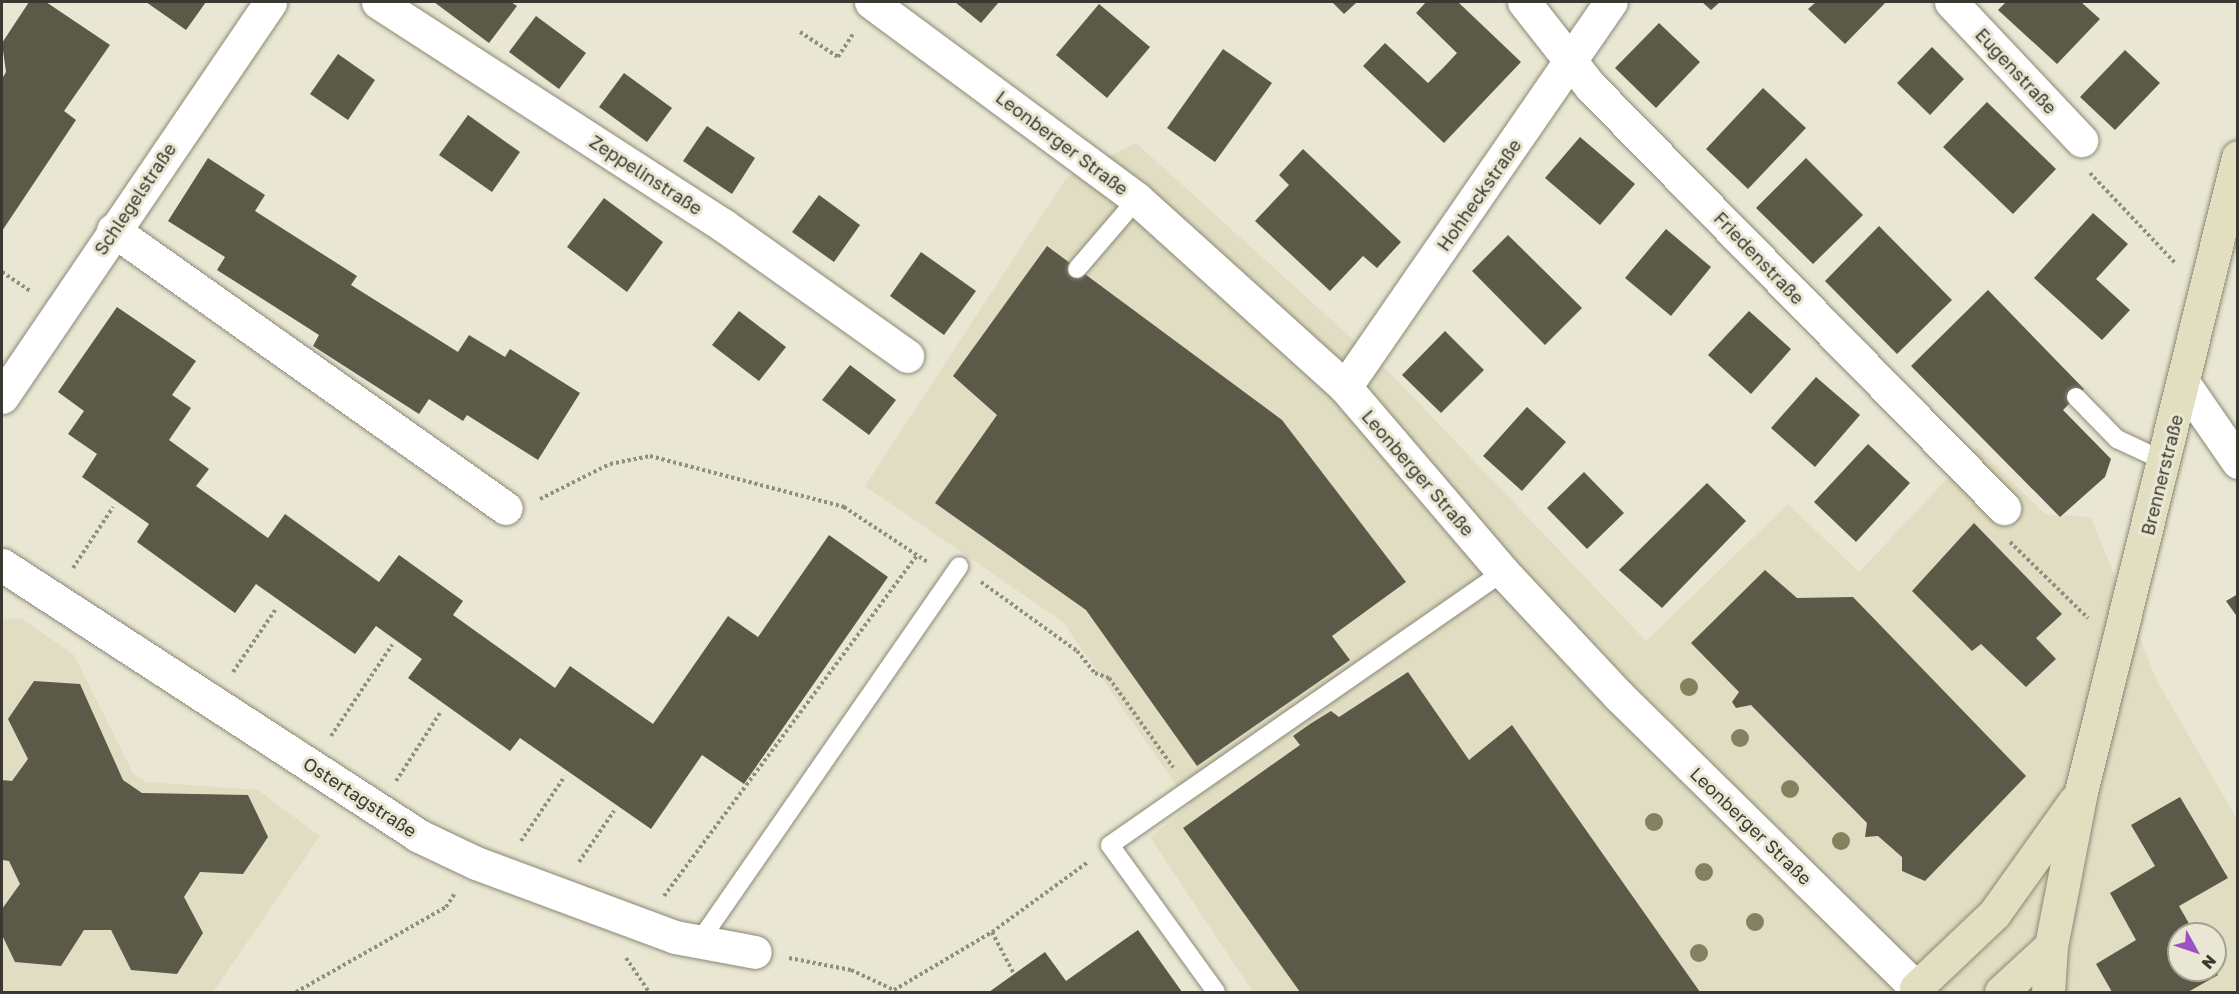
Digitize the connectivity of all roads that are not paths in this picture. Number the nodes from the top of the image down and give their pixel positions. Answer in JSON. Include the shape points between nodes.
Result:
{"nodes":[{"id":1,"x":270,"y":2,"type":"edge"},
{"id":2,"x":378,"y":2,"type":"edge"},
{"id":3,"x":873,"y":2,"type":"edge"},
{"id":4,"x":1524,"y":2,"type":"edge"},
{"id":5,"x":1611,"y":2,"type":"edge"},
{"id":6,"x":1950,"y":2,"type":"edge"},
{"id":7,"x":1572,"y":61,"type":"junction"},
{"id":8,"x":2081,"y":140,"type":"road end"},
{"id":9,"x":2236,"y":169,"type":"edge"},
{"id":10,"x":1137,"y":199,"type":"junction"},
{"id":11,"x":114,"y":230,"type":"junction"},
{"id":12,"x":1077,"y":269,"type":"dead end"},
{"id":13,"x":907,"y":356,"type":"dead end"},
{"id":14,"x":2184,"y":384,"type":"junction"},
{"id":15,"x":1345,"y":387,"type":"junction"},
{"id":16,"x":2,"y":397,"type":"edge"},
{"id":17,"x":2076,"y":397,"type":"dead end"},
{"id":18,"x":2166,"y":462,"type":"junction"},
{"id":19,"x":2238,"y":462,"type":"edge"},
{"id":20,"x":505,"y":508,"type":"road end"},
{"id":21,"x":2004,"y":508,"type":"road end"},
{"id":22,"x":2,"y":566,"type":"edge"},
{"id":23,"x":959,"y":566,"type":"road end"},
{"id":24,"x":1503,"y":572,"type":"junction"},
{"id":25,"x":2081,"y":792,"type":"junction"},
{"id":26,"x":699,"y":942,"type":"junction"},
{"id":27,"x":2051,"y":946,"type":"junction"},
{"id":28,"x":755,"y":952,"type":"road end"},
{"id":29,"x":1915,"y":991,"type":"edge"},
{"id":30,"x":1215,"y":993,"type":"edge"},
{"id":31,"x":2001,"y":993,"type":"edge"},
{"id":32,"x":2048,"y":993,"type":"edge"}],
"edges":[{"from":1,"to":11,"type":"street","name":"Schlegelstraße"},
{"from":2,"to":13,"type":"street","name":"Zeppelinstraße","via":[[723,225]]},
{"from":3,"to":10,"type":"street","name":"Leonberger Straße"},
{"from":4,"to":7,"type":"street","name":"Friedenstraße"},
{"from":5,"to":7,"type":"street","name":"Hohheckstraße"},
{"from":6,"to":8,"type":"street","name":"Eugenstraße"},
{"from":7,"to":15,"type":"street","name":"Hohheckstraße"},
{"from":7,"to":21,"type":"street","name":"Friedenstraße"},
{"from":9,"to":14,"type":"main road","name":"Brennerstraße"},
{"from":10,"to":12,"type":"lane"},
{"from":10,"to":15,"type":"street","name":"Leonberger Straße"},
{"from":11,"to":16,"type":"street","name":"Schlegelstraße"},
{"from":11,"to":20,"type":"street"},
{"from":14,"to":18,"type":"main road","name":"Brennerstraße"},
{"from":14,"to":19,"type":"street"},
{"from":15,"to":24,"type":"street","name":"Leonberger Straße"},
{"from":17,"to":18,"type":"lane","via":[[2117,439]]},
{"from":18,"to":25,"type":"main road","name":"Brennerstraße"},
{"from":22,"to":26,"type":"street","name":"Ostertagstraße","via":[[378,809],[488,867],[642,925]]},
{"from":23,"to":26,"type":"lane"},
{"from":24,"to":29,"type":"street","name":"Leonberger Straße","via":[[1618,695]]},
{"from":24,"to":30,"type":"lane","via":[[1188,787],[1110,845]]},
{"from":25,"to":27,"type":"main road","name":"Brennerstraße"},
{"from":25,"to":29,"type":"main road","name":"Brennerstraße","via":[[1994,914]]},
{"from":26,"to":28,"type":"street","name":"Ostertagstraße"},
{"from":27,"to":31,"type":"main road"},
{"from":27,"to":32,"type":"main road","name":"Brennerstraße"}]}
